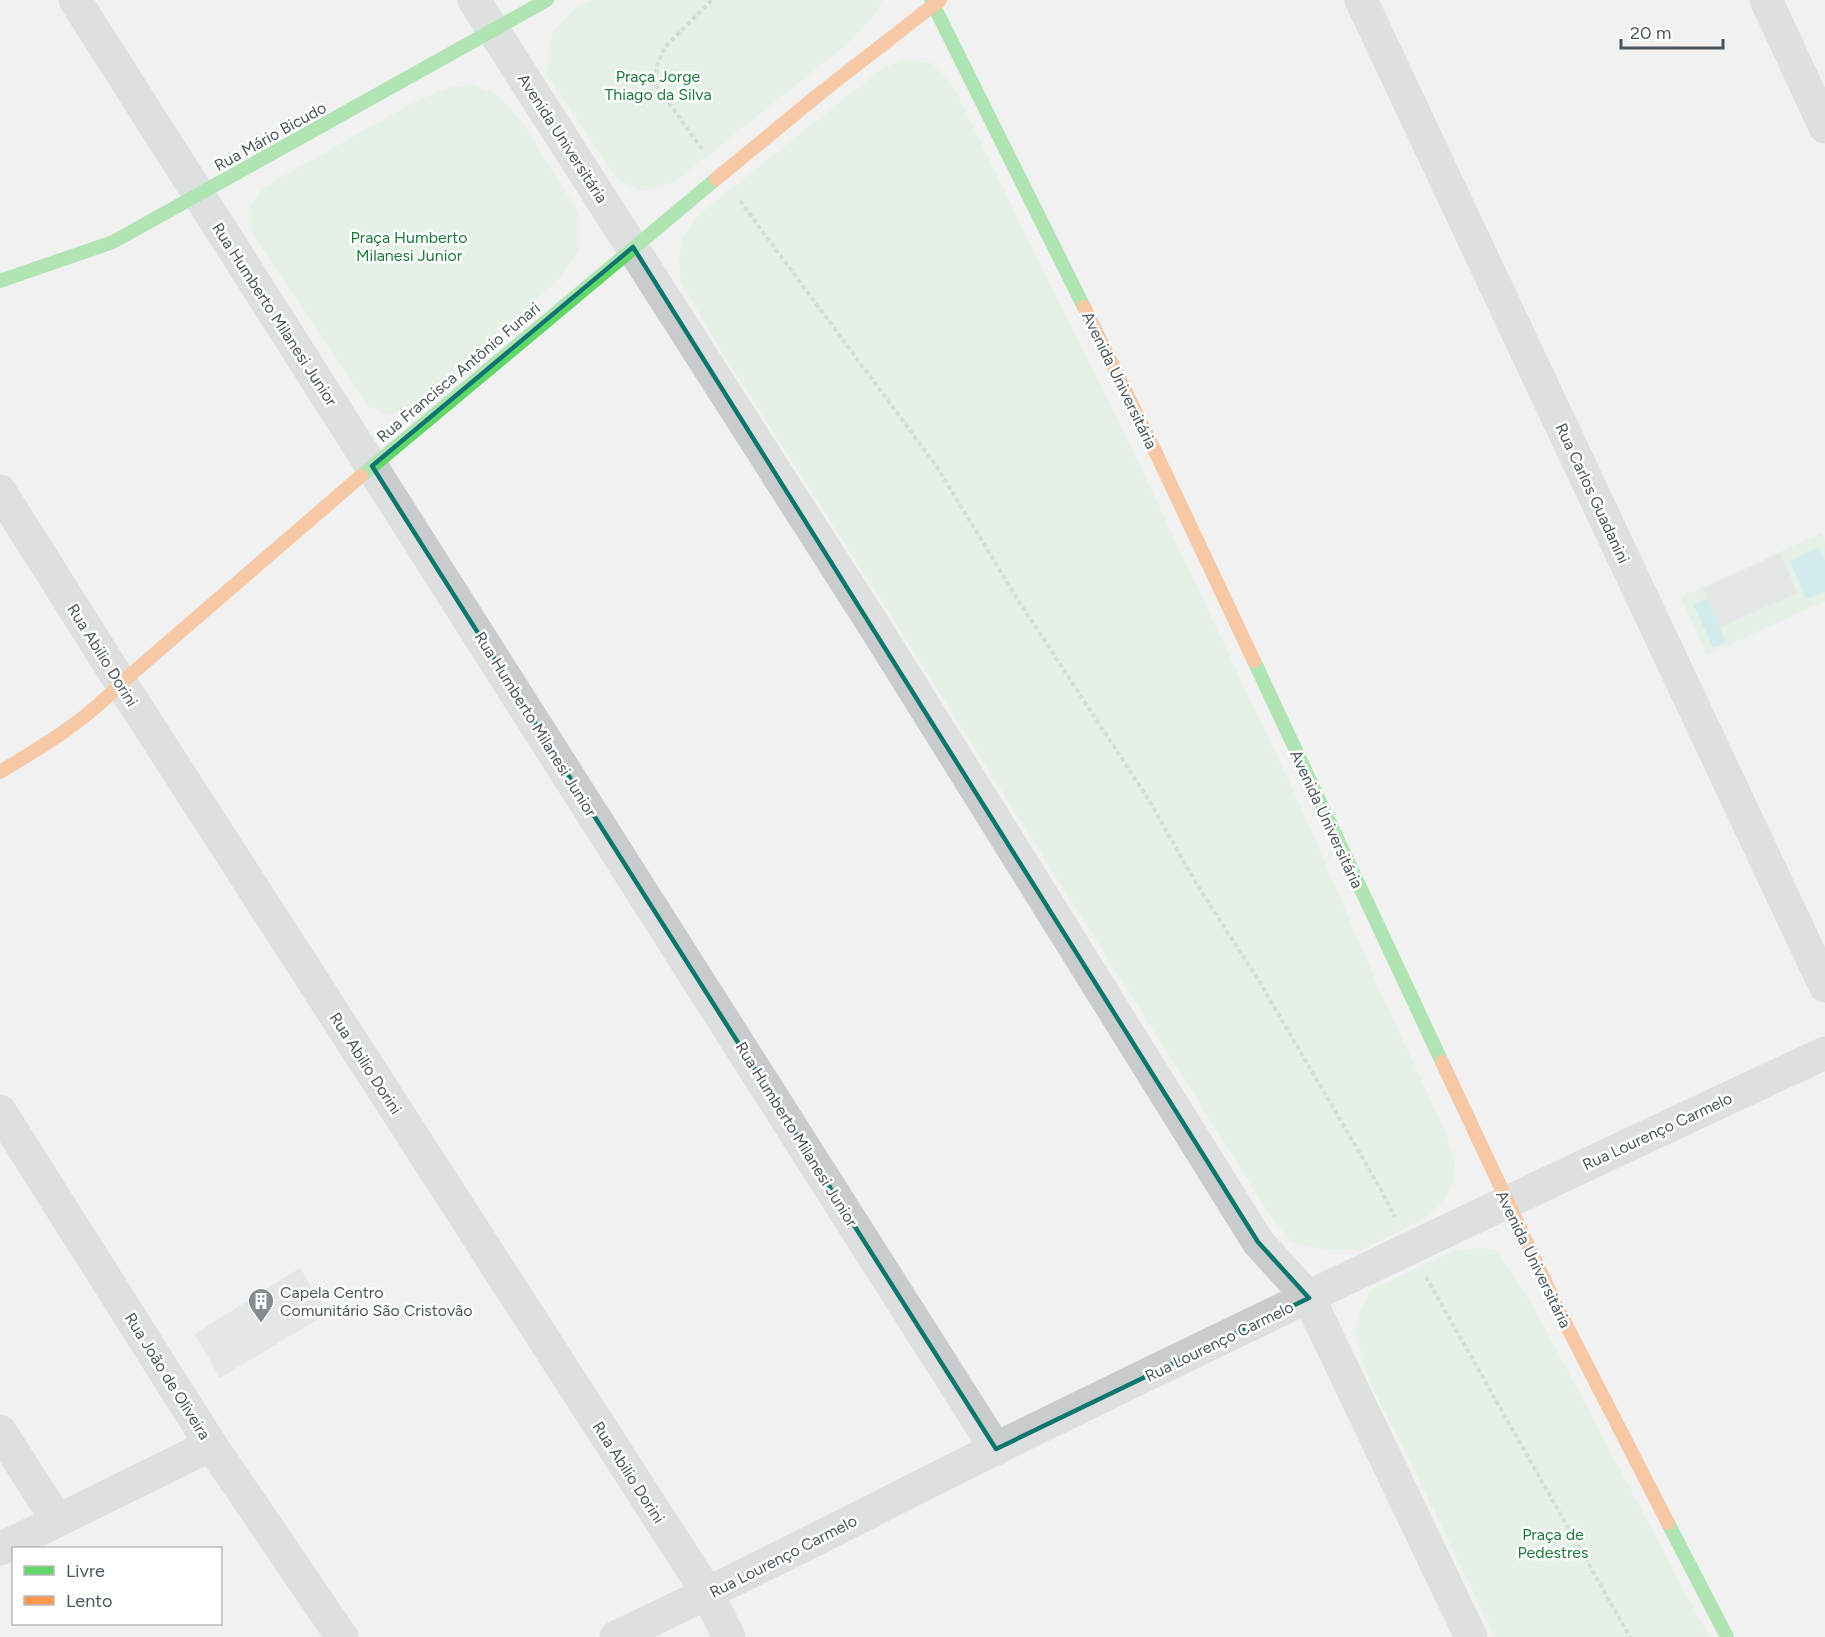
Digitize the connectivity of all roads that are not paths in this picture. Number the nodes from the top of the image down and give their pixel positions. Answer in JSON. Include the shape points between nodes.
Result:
{"nodes":[{"id":1,"x":75,"y":0,"type":"edge"},
{"id":2,"x":474,"y":0,"type":"edge"},
{"id":3,"x":547,"y":0,"type":"edge"},
{"id":4,"x":1361,"y":0,"type":"edge"},
{"id":5,"x":1766,"y":0,"type":"edge"},
{"id":6,"x":935,"y":2,"type":"edge"},
{"id":7,"x":493,"y":29,"type":"junction"},
{"id":8,"x":1825,"y":127,"type":"edge"},
{"id":9,"x":198,"y":195,"type":"junction"},
{"id":10,"x":633,"y":247,"type":"junction"},
{"id":11,"x":0,"y":281,"type":"edge"},
{"id":12,"x":372,"y":466,"type":"junction"},
{"id":13,"x":0,"y":491,"type":"edge"},
{"id":14,"x":121,"y":683,"type":"junction"},
{"id":15,"x":0,"y":772,"type":"edge"},
{"id":16,"x":1825,"y":986,"type":"edge"},
{"id":17,"x":1825,"y":1053,"type":"edge"},
{"id":18,"x":0,"y":1111,"type":"edge"},
{"id":19,"x":1506,"y":1201,"type":"junction"},
{"id":20,"x":1309,"y":1298,"type":"junction"},
{"id":21,"x":0,"y":1431,"type":"edge"},
{"id":22,"x":211,"y":1445,"type":"junction"},
{"id":23,"x":996,"y":1449,"type":"junction"},
{"id":24,"x":57,"y":1520,"type":"junction"},
{"id":25,"x":0,"y":1549,"type":"edge"},
{"id":26,"x":708,"y":1594,"type":"junction"},
{"id":27,"x":342,"y":1637,"type":"edge"},
{"id":28,"x":616,"y":1637,"type":"edge"},
{"id":29,"x":729,"y":1637,"type":"edge"},
{"id":30,"x":1471,"y":1637,"type":"edge"},
{"id":31,"x":1727,"y":1637,"type":"edge"}],
"edges":[{"from":1,"to":9,"type":"street","name":"Rua Humberto Milanesi Junior"},
{"from":2,"to":7,"type":"street","name":"Avenida Universitária"},
{"from":3,"to":7,"type":"street","name":"Rua Mário Bicudo"},
{"from":4,"to":16,"type":"street","name":"Rua Carlos Guadanini"},
{"from":5,"to":8,"type":"street"},
{"from":6,"to":10,"type":"street","name":"Rua Francisca Antônio Funari"},
{"from":6,"to":19,"type":"street","name":"Avenida Universitária","via":[[1159,460]]},
{"from":7,"to":9,"type":"street","name":"Rua Mário Bicudo"},
{"from":7,"to":10,"type":"street","name":"Avenida Universitária"},
{"from":9,"to":11,"type":"street","name":"Rua Mário Bicudo","via":[[113,242]]},
{"from":9,"to":12,"type":"street","name":"Rua Humberto Milanesi Junior"},
{"from":10,"to":12,"type":"street","name":"Rua Francisca Antônio Funari"},
{"from":10,"to":20,"type":"street","name":"Avenida Universitária","via":[[1258,1242]]},
{"from":12,"to":14,"type":"street","name":"Rua Francisca Antônio Funari"},
{"from":12,"to":23,"type":"street","name":"Rua Humberto Milanesi Junior"},
{"from":13,"to":14,"type":"street","name":"Rua Abilio Dorini"},
{"from":14,"to":15,"type":"street","name":"Rua Francisca Antônio Funari","via":[[64,733]]},
{"from":14,"to":26,"type":"street","name":"Rua Abilio Dorini"},
{"from":17,"to":19,"type":"street","name":"Rua Lourenço Carmelo"},
{"from":18,"to":22,"type":"street","name":"Rua João de Oliveira"},
{"from":19,"to":20,"type":"street","name":"Rua Lourenço Carmelo"},
{"from":19,"to":31,"type":"street","name":"Avenida Universitária"},
{"from":20,"to":23,"type":"street","name":"Rua Lourenço Carmelo"},
{"from":20,"to":30,"type":"street","name":"Avenida Universitária"},
{"from":21,"to":24,"type":"street"},
{"from":22,"to":24,"type":"street"},
{"from":22,"to":27,"type":"street","name":"Rua João de Oliveira"},
{"from":23,"to":26,"type":"street","name":"Rua Lourenço Carmelo"},
{"from":24,"to":25,"type":"street"},
{"from":26,"to":28,"type":"street","name":"Rua Lourenço Carmelo"},
{"from":26,"to":29,"type":"street","name":"Rua Abilio Dorini"}]}
